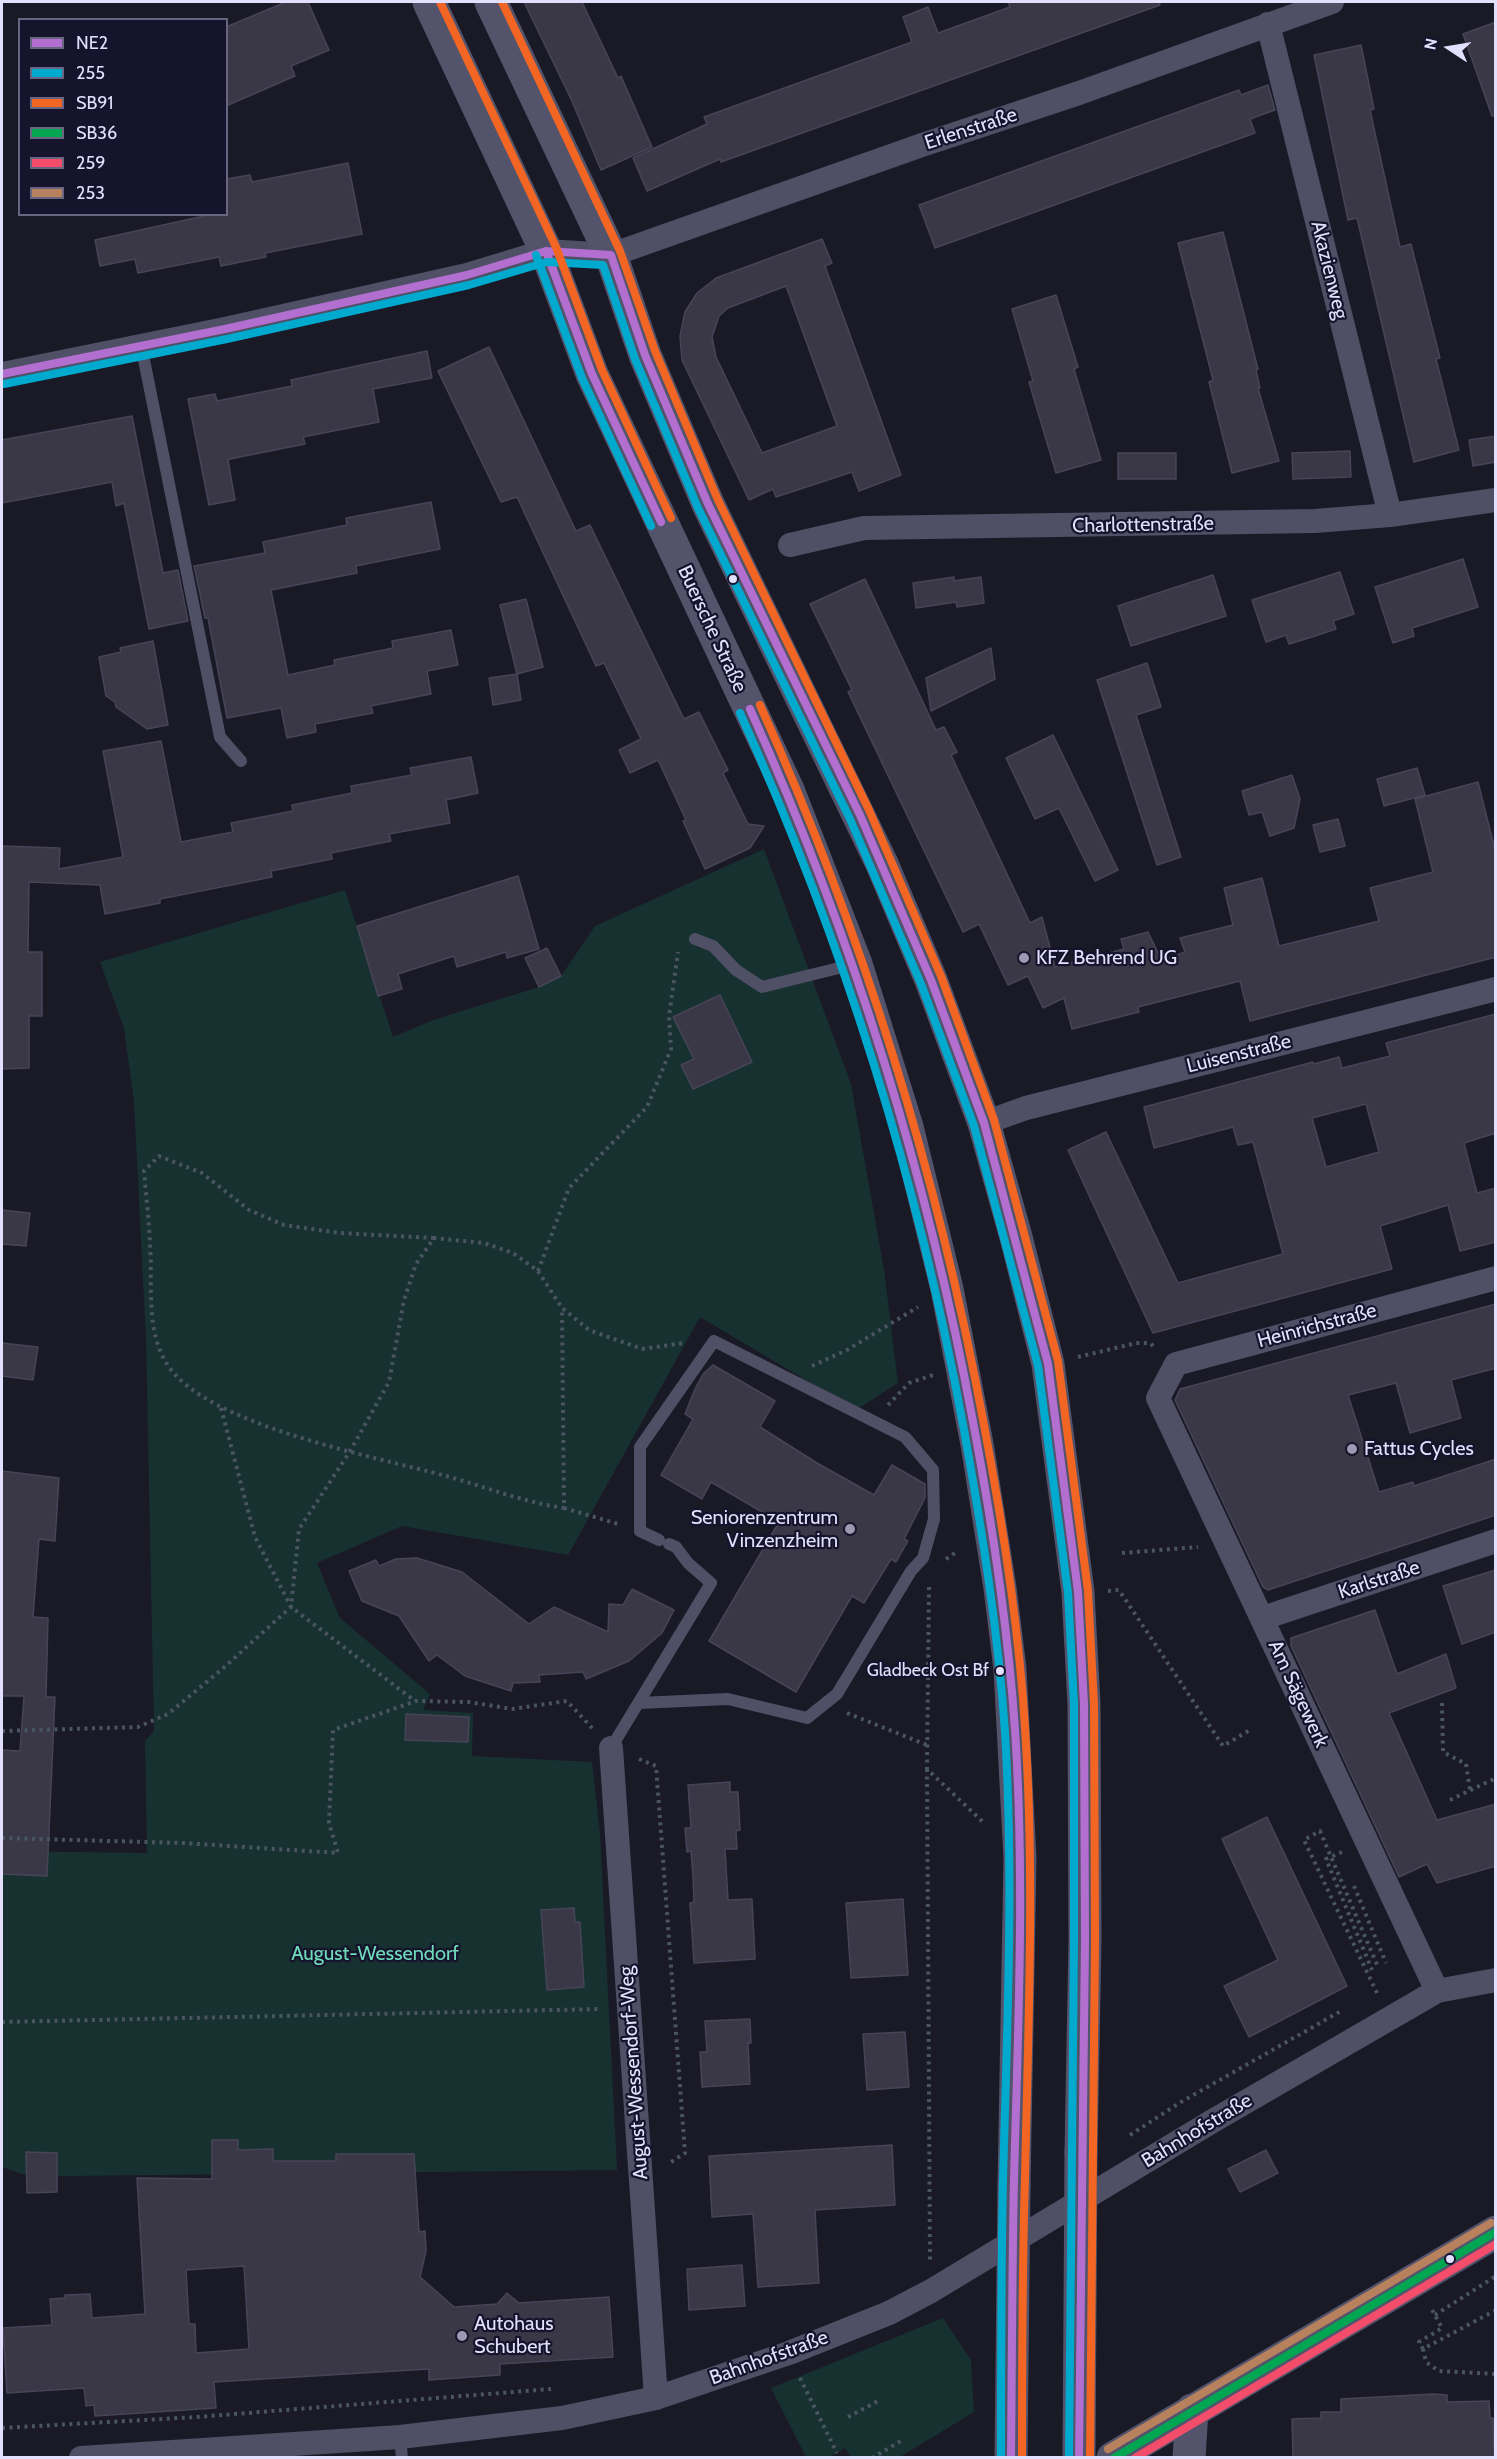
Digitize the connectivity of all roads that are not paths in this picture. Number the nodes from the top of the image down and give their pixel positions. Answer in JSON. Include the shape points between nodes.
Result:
{"nodes":[{"id":1,"x":429,"y":2,"type":"edge"},
{"id":2,"x":491,"y":2,"type":"edge"},
{"id":3,"x":1332,"y":2,"type":"edge"},
{"id":4,"x":1268,"y":24,"type":"junction"},
{"id":5,"x":546,"y":251,"type":"junction"},
{"id":6,"x":611,"y":255,"type":"junction"},
{"id":7,"x":141,"y":345,"type":"junction"},
{"id":8,"x":2,"y":374,"type":"edge"},
{"id":9,"x":1496,"y":500,"type":"edge"},
{"id":10,"x":1390,"y":515,"type":"junction"},
{"id":11,"x":790,"y":545,"type":"dead end"},
{"id":12,"x":242,"y":761,"type":"dead end"},
{"id":13,"x":695,"y":939,"type":"road end"},
{"id":14,"x":856,"y":964,"type":"junction"},
{"id":15,"x":1496,"y":989,"type":"edge"},
{"id":16,"x":984,"y":1123,"type":"junction"},
{"id":17,"x":1496,"y":1278,"type":"edge"},
{"id":18,"x":1158,"y":1398,"type":"joint"},
{"id":19,"x":1496,"y":1541,"type":"edge"},
{"id":20,"x":1263,"y":1618,"type":"junction"},
{"id":21,"x":639,"y":1703,"type":"junction"},
{"id":22,"x":611,"y":1748,"type":"joint"},
{"id":23,"x":1496,"y":1980,"type":"edge"},
{"id":24,"x":1437,"y":1991,"type":"junction"},
{"id":25,"x":1494,"y":2233,"type":"edge"},
{"id":26,"x":656,"y":2398,"type":"junction"},
{"id":27,"x":1192,"y":2410,"type":"junction"},
{"id":28,"x":401,"y":2447,"type":"edge"},
{"id":29,"x":81,"y":2457,"type":"edge"},
{"id":30,"x":1011,"y":2457,"type":"edge"},
{"id":31,"x":1078,"y":2457,"type":"edge"},
{"id":32,"x":1113,"y":2457,"type":"edge"},
{"id":33,"x":1189,"y":2457,"type":"edge"}],
"edges":[{"from":1,"to":5,"type":"main road","name":"Buersche Straße"},
{"from":2,"to":6,"type":"main road"},
{"from":3,"to":4,"type":"street","name":"Erlenstraße"},
{"from":4,"to":6,"type":"street","name":"Erlenstraße"},
{"from":4,"to":10,"type":"street","name":"Akazienweg"},
{"from":5,"to":6,"type":"street"},
{"from":5,"to":7,"type":"street","via":[[467,275]]},
{"from":5,"to":14,"type":"main road","name":"Buersche Straße","via":[[592,374],[788,790]]},
{"from":6,"to":16,"type":"main road","via":[[645,355],[708,504],[882,864],[931,980]]},
{"from":7,"to":8,"type":"street"},
{"from":7,"to":12,"type":"lane","via":[[220,736]]},
{"from":9,"to":10,"type":"street","name":"Charlottenstraße"},
{"from":10,"to":11,"type":"street","name":"Charlottenstraße","via":[[1315,522],[864,528]]},
{"from":13,"to":14,"type":"lane","via":[[713,946],[736,970],[762,987]]},
{"from":14,"to":30,"type":"main road","name":"Buersche Straße","bridge":true,"via":[[907,1127],[947,1289],[978,1444],[1010,1669],[1020,1858]]},
{"from":15,"to":16,"type":"street","name":"Luisenstraße","via":[[1026,1108]]},
{"from":16,"to":31,"type":"main road","bridge":true,"via":[[1047,1364],[1078,1592],[1084,1716]]},
{"from":17,"to":18,"type":"street","name":"Heinrichstraße","via":[[1176,1364]]},
{"from":18,"to":20,"type":"street","name":"Am Sägewerk"},
{"from":19,"to":20,"type":"street","name":"Karlstraße"},
{"from":20,"to":24,"type":"street","name":"Am Sägewerk"},
{"from":21,"to":21,"type":"lane","via":[[728,1699],[807,1718],[837,1694],[923,1558],[934,1520],[933,1470],[905,1437],[714,1341],[640,1447],[640,1531],[676,1547],[711,1583]]},
{"from":21,"to":22,"type":"lane"},
{"from":22,"to":26,"type":"street","name":"August-Wessendorf-Weg"},
{"from":23,"to":24,"type":"street","name":"Bahnhofstraße"},
{"from":24,"to":26,"type":"street","name":"Bahnhofstraße","via":[[890,2313],[789,2353]]},
{"from":25,"to":27,"type":"main road"},
{"from":26,"to":28,"type":"street","name":"Bahnhofstraße"},
{"from":27,"to":32,"type":"main road"},
{"from":27,"to":33,"type":"main road"},
{"from":28,"to":29,"type":"street","name":"Bahnhofstraße"}]}
